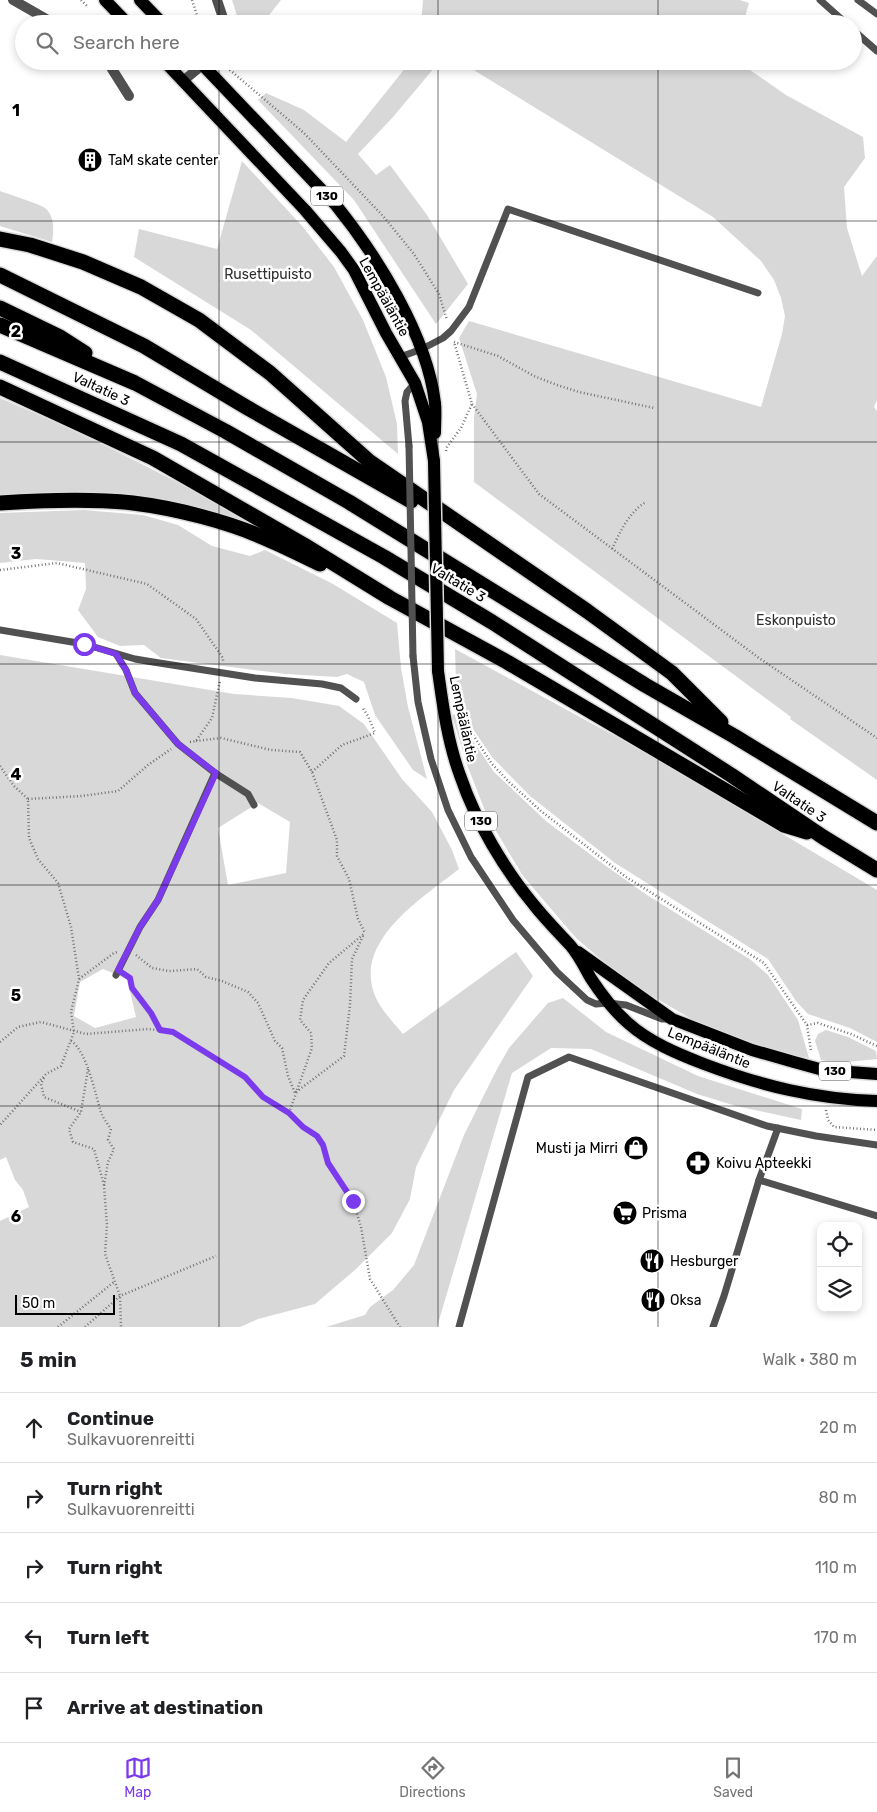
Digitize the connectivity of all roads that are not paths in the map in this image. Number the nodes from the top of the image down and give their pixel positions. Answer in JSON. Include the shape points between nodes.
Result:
{"nodes":[{"id":1,"x":13,"y":0,"type":"edge"},
{"id":2,"x":105,"y":0,"type":"edge"},
{"id":3,"x":140,"y":0,"type":"edge"},
{"id":4,"x":217,"y":0,"type":"edge"},
{"id":5,"x":820,"y":0,"type":"edge"},
{"id":6,"x":858,"y":0,"type":"edge"},
{"id":7,"x":877,"y":14,"type":"edge"},
{"id":8,"x":39,"y":15,"type":"edge"},
{"id":9,"x":119,"y":15,"type":"edge"},
{"id":10,"x":154,"y":15,"type":"edge"},
{"id":11,"x":221,"y":15,"type":"edge"},
{"id":12,"x":836,"y":15,"type":"edge"},
{"id":13,"x":862,"y":38,"type":"edge"},
{"id":14,"x":877,"y":51,"type":"edge"},
{"id":15,"x":113,"y":70,"type":"edge"},
{"id":16,"x":172,"y":70,"type":"edge"},
{"id":17,"x":194,"y":70,"type":"edge"},
{"id":18,"x":210,"y":70,"type":"edge"},
{"id":19,"x":182,"y":81,"type":"junction"},
{"id":20,"x":129,"y":96,"type":"dead end"},
{"id":21,"x":0,"y":239,"type":"edge"},
{"id":22,"x":0,"y":275,"type":"edge"},
{"id":23,"x":758,"y":292,"type":"dead end"},
{"id":24,"x":0,"y":308,"type":"edge"},
{"id":25,"x":0,"y":325,"type":"edge"},
{"id":26,"x":422,"y":349,"type":"junction"},
{"id":27,"x":400,"y":357,"type":"junction"},
{"id":28,"x":0,"y":362,"type":"edge"},
{"id":29,"x":415,"y":383,"type":"junction"},
{"id":30,"x":135,"y":384,"type":"junction"},
{"id":31,"x":0,"y":387,"type":"edge"},
{"id":32,"x":434,"y":462,"type":"junction"},
{"id":33,"x":0,"y":503,"type":"edge"},
{"id":34,"x":495,"y":549,"type":"junction"},
{"id":35,"x":390,"y":598,"type":"junction"},
{"id":36,"x":0,"y":630,"type":"edge"},
{"id":37,"x":116,"y":654,"type":"junction"},
{"id":38,"x":356,"y":699,"type":"road end"},
{"id":39,"x":734,"y":736,"type":"junction"},
{"id":40,"x":216,"y":773,"type":"junction"},
{"id":41,"x":254,"y":805,"type":"dead end"},
{"id":42,"x":877,"y":823,"type":"edge"},
{"id":43,"x":823,"y":838,"type":"junction"},
{"id":44,"x":877,"y":870,"type":"edge"},
{"id":45,"x":572,"y":947,"type":"junction"},
{"id":46,"x":117,"y":972,"type":"road end"},
{"id":47,"x":608,"y":1003,"type":"junction"},
{"id":48,"x":672,"y":1019,"type":"junction"},
{"id":49,"x":877,"y":1074,"type":"edge"},
{"id":50,"x":877,"y":1101,"type":"edge"},
{"id":51,"x":778,"y":1128,"type":"junction"},
{"id":52,"x":877,"y":1145,"type":"edge"},
{"id":53,"x":759,"y":1180,"type":"junction"},
{"id":54,"x":877,"y":1216,"type":"edge"},
{"id":55,"x":459,"y":1327,"type":"edge"},
{"id":56,"x":713,"y":1327,"type":"edge"}],
"edges":[{"from":1,"to":8,"type":"street"},
{"from":2,"to":9,"type":"main road"},
{"from":3,"to":10,"type":"main road"},
{"from":4,"to":11,"type":"street"},
{"from":5,"to":12,"type":"lane"},
{"from":6,"to":7,"type":"lane"},
{"from":13,"to":14,"type":"lane"},
{"from":15,"to":20,"type":"street"},
{"from":16,"to":19,"type":"main road","name":"Lempääläntie","number":"130"},
{"from":17,"to":19,"type":"street"},
{"from":18,"to":26,"type":"main road","name":"Lempääläntie","number":"130","via":[[355,229],[391,286]]},
{"from":19,"to":27,"type":"main road","name":"Lempääläntie","number":"130","via":[[341,252],[354,270]]},
{"from":21,"to":34,"type":"highway","via":[[83,262],[141,287],[199,320],[270,373],[370,462]]},
{"from":22,"to":34,"type":"highway","via":[[144,346]]},
{"from":23,"to":26,"type":"lane","via":[[508,209],[469,307],[451,331]]},
{"from":24,"to":30,"type":"highway","via":[[60,337]]},
{"from":25,"to":30,"type":"highway","name":"Valtatie 3"},
{"from":26,"to":27,"type":"lane"},
{"from":26,"to":32,"type":"main road","name":"Lempääläntie","number":"130","via":[[435,404]]},
{"from":27,"to":29,"type":"main road","name":"Lempääläntie","number":"130"},
{"from":28,"to":43,"type":"highway","name":"Valtatie 3","via":[[180,444],[384,557],[492,622]]},
{"from":29,"to":32,"type":"main road","name":"Lempääläntie","number":"130","via":[[428,422]]},
{"from":29,"to":47,"type":"lane","bridge":true,"via":[[407,392],[405,401],[409,446],[413,656],[418,702],[431,759],[448,810],[471,857],[514,920],[557,972],[587,1000],[596,1004]]},
{"from":30,"to":39,"type":"highway","name":"Valtatie 3","via":[[225,431],[348,502],[645,685]]},
{"from":31,"to":35,"type":"highway","via":[[153,458]]},
{"from":32,"to":45,"type":"main road","name":"Lempääläntie","number":"130","bridge":true,"via":[[438,671],[460,778],[510,872],[534,905]]},
{"from":33,"to":35,"type":"highway","via":[[83,500],[133,503],[175,511],[224,523],[267,539]]},
{"from":34,"to":39,"type":"highway","via":[[672,673]]},
{"from":35,"to":43,"type":"highway","via":[[507,662],[784,825]]},
{"from":36,"to":37,"type":"lane","via":[[84,644]]},
{"from":37,"to":38,"type":"lane","via":[[255,678],[322,684],[341,688]]},
{"from":37,"to":40,"type":"lane","via":[[135,693],[178,744]]},
{"from":39,"to":42,"type":"highway","name":"Valtatie 3"},
{"from":40,"to":41,"type":"lane","via":[[248,794]]},
{"from":40,"to":46,"type":"lane","via":[[158,900]]},
{"from":43,"to":44,"type":"highway","name":"Valtatie 3"},
{"from":45,"to":47,"type":"main road","name":"Lempääläntie","number":"130"},
{"from":45,"to":48,"type":"main road","name":"Lempääläntie","number":"130"},
{"from":47,"to":48,"type":"lane"},
{"from":47,"to":50,"type":"main road","name":"Lempääläntie","number":"130","via":[[629,1024],[655,1042],[744,1079],[826,1097]]},
{"from":48,"to":49,"type":"main road","name":"Lempääläntie","number":"130","via":[[752,1050],[823,1070]]},
{"from":51,"to":52,"type":"lane"},
{"from":51,"to":53,"type":"lane"},
{"from":51,"to":55,"type":"lane","via":[[568,1057],[528,1077]]},
{"from":53,"to":54,"type":"lane"},
{"from":53,"to":56,"type":"lane"}]}
